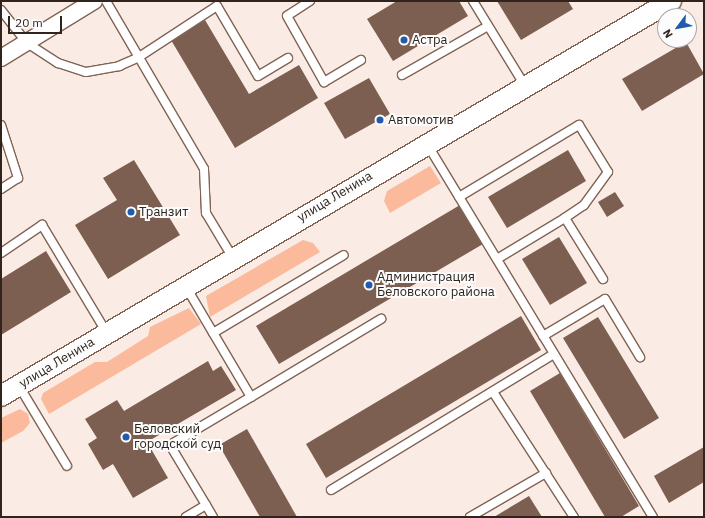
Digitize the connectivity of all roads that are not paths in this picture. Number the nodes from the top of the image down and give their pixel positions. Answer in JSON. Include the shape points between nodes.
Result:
{"nodes":[{"id":1,"x":94,"y":1,"type":"edge"},
{"id":2,"x":106,"y":1,"type":"edge"},
{"id":3,"x":310,"y":1,"type":"edge"},
{"id":4,"x":473,"y":1,"type":"edge"},
{"id":5,"x":671,"y":1,"type":"edge"},
{"id":6,"x":1,"y":10,"type":"edge"},
{"id":7,"x":488,"y":26,"type":"junction"},
{"id":8,"x":27,"y":43,"type":"junction"},
{"id":9,"x":139,"y":56,"type":"junction"},
{"id":10,"x":1,"y":58,"type":"edge"},
{"id":11,"x":288,"y":58,"type":"dead end"},
{"id":12,"x":361,"y":60,"type":"dead end"},
{"id":13,"x":402,"y":75,"type":"dead end"},
{"id":14,"x":525,"y":86,"type":"junction"},
{"id":15,"x":1,"y":125,"type":"edge"},
{"id":16,"x":426,"y":143,"type":"junction"},
{"id":17,"x":1,"y":189,"type":"edge"},
{"id":18,"x":459,"y":197,"type":"junction"},
{"id":19,"x":565,"y":218,"type":"junction"},
{"id":20,"x":1,"y":252,"type":"edge"},
{"id":21,"x":344,"y":255,"type":"dead end"},
{"id":22,"x":233,"y":258,"type":"junction"},
{"id":23,"x":497,"y":259,"type":"junction"},
{"id":24,"x":603,"y":279,"type":"dead end"},
{"id":25,"x":186,"y":286,"type":"junction"},
{"id":26,"x":381,"y":319,"type":"dead end"},
{"id":27,"x":107,"y":333,"type":"junction"},
{"id":28,"x":213,"y":333,"type":"junction"},
{"id":29,"x":543,"y":336,"type":"junction"},
{"id":30,"x":554,"y":354,"type":"junction"},
{"id":31,"x":640,"y":357,"type":"dead end"},
{"id":32,"x":18,"y":386,"type":"junction"},
{"id":33,"x":493,"y":392,"type":"junction"},
{"id":34,"x":1,"y":396,"type":"edge"},
{"id":35,"x":251,"y":397,"type":"junction"},
{"id":36,"x":67,"y":466,"type":"dead end"},
{"id":37,"x":546,"y":473,"type":"junction"},
{"id":38,"x":331,"y":490,"type":"dead end"},
{"id":39,"x":206,"y":505,"type":"junction"},
{"id":40,"x":186,"y":517,"type":"edge"},
{"id":41,"x":214,"y":517,"type":"edge"},
{"id":42,"x":470,"y":517,"type":"edge"},
{"id":43,"x":574,"y":517,"type":"edge"},
{"id":44,"x":653,"y":517,"type":"edge"}],
"edges":[{"from":1,"to":8,"type":"street"},
{"from":2,"to":9,"type":"lane"},
{"from":3,"to":12,"type":"lane","via":[[286,16],[324,82]]},
{"from":4,"to":7,"type":"lane"},
{"from":5,"to":14,"type":"street","name":"улица Ленина"},
{"from":6,"to":8,"type":"lane"},
{"from":7,"to":13,"type":"lane"},
{"from":7,"to":14,"type":"lane"},
{"from":8,"to":9,"type":"lane","via":[[58,63],[86,72],[119,66]]},
{"from":8,"to":10,"type":"street"},
{"from":9,"to":11,"type":"lane","via":[[217,6],[258,76]]},
{"from":9,"to":22,"type":"lane","via":[[204,169],[206,214]]},
{"from":14,"to":16,"type":"street","name":"улица Ленина"},
{"from":15,"to":17,"type":"lane","via":[[18,178]]},
{"from":16,"to":18,"type":"lane"},
{"from":16,"to":22,"type":"street","name":"улица Ленина"},
{"from":18,"to":19,"type":"lane","via":[[579,125],[608,172],[584,205]]},
{"from":18,"to":23,"type":"lane"},
{"from":19,"to":23,"type":"lane"},
{"from":19,"to":24,"type":"lane"},
{"from":20,"to":27,"type":"lane","via":[[42,225]]},
{"from":21,"to":28,"type":"lane"},
{"from":22,"to":25,"type":"street","name":"улица Ленина"},
{"from":23,"to":29,"type":"lane"},
{"from":25,"to":27,"type":"street","name":"улица Ленина"},
{"from":25,"to":28,"type":"lane"},
{"from":26,"to":35,"type":"lane"},
{"from":27,"to":32,"type":"street","name":"улица Ленина"},
{"from":28,"to":35,"type":"lane"},
{"from":29,"to":30,"type":"lane"},
{"from":29,"to":31,"type":"lane","via":[[605,299]]},
{"from":30,"to":33,"type":"lane"},
{"from":30,"to":44,"type":"lane"},
{"from":32,"to":34,"type":"street","name":"улица Ленина"},
{"from":32,"to":36,"type":"lane"},
{"from":33,"to":37,"type":"lane"},
{"from":33,"to":38,"type":"lane"},
{"from":35,"to":39,"type":"lane","via":[[170,446]]},
{"from":37,"to":42,"type":"lane"},
{"from":37,"to":43,"type":"lane"},
{"from":39,"to":40,"type":"lane"},
{"from":39,"to":41,"type":"lane"}]}
